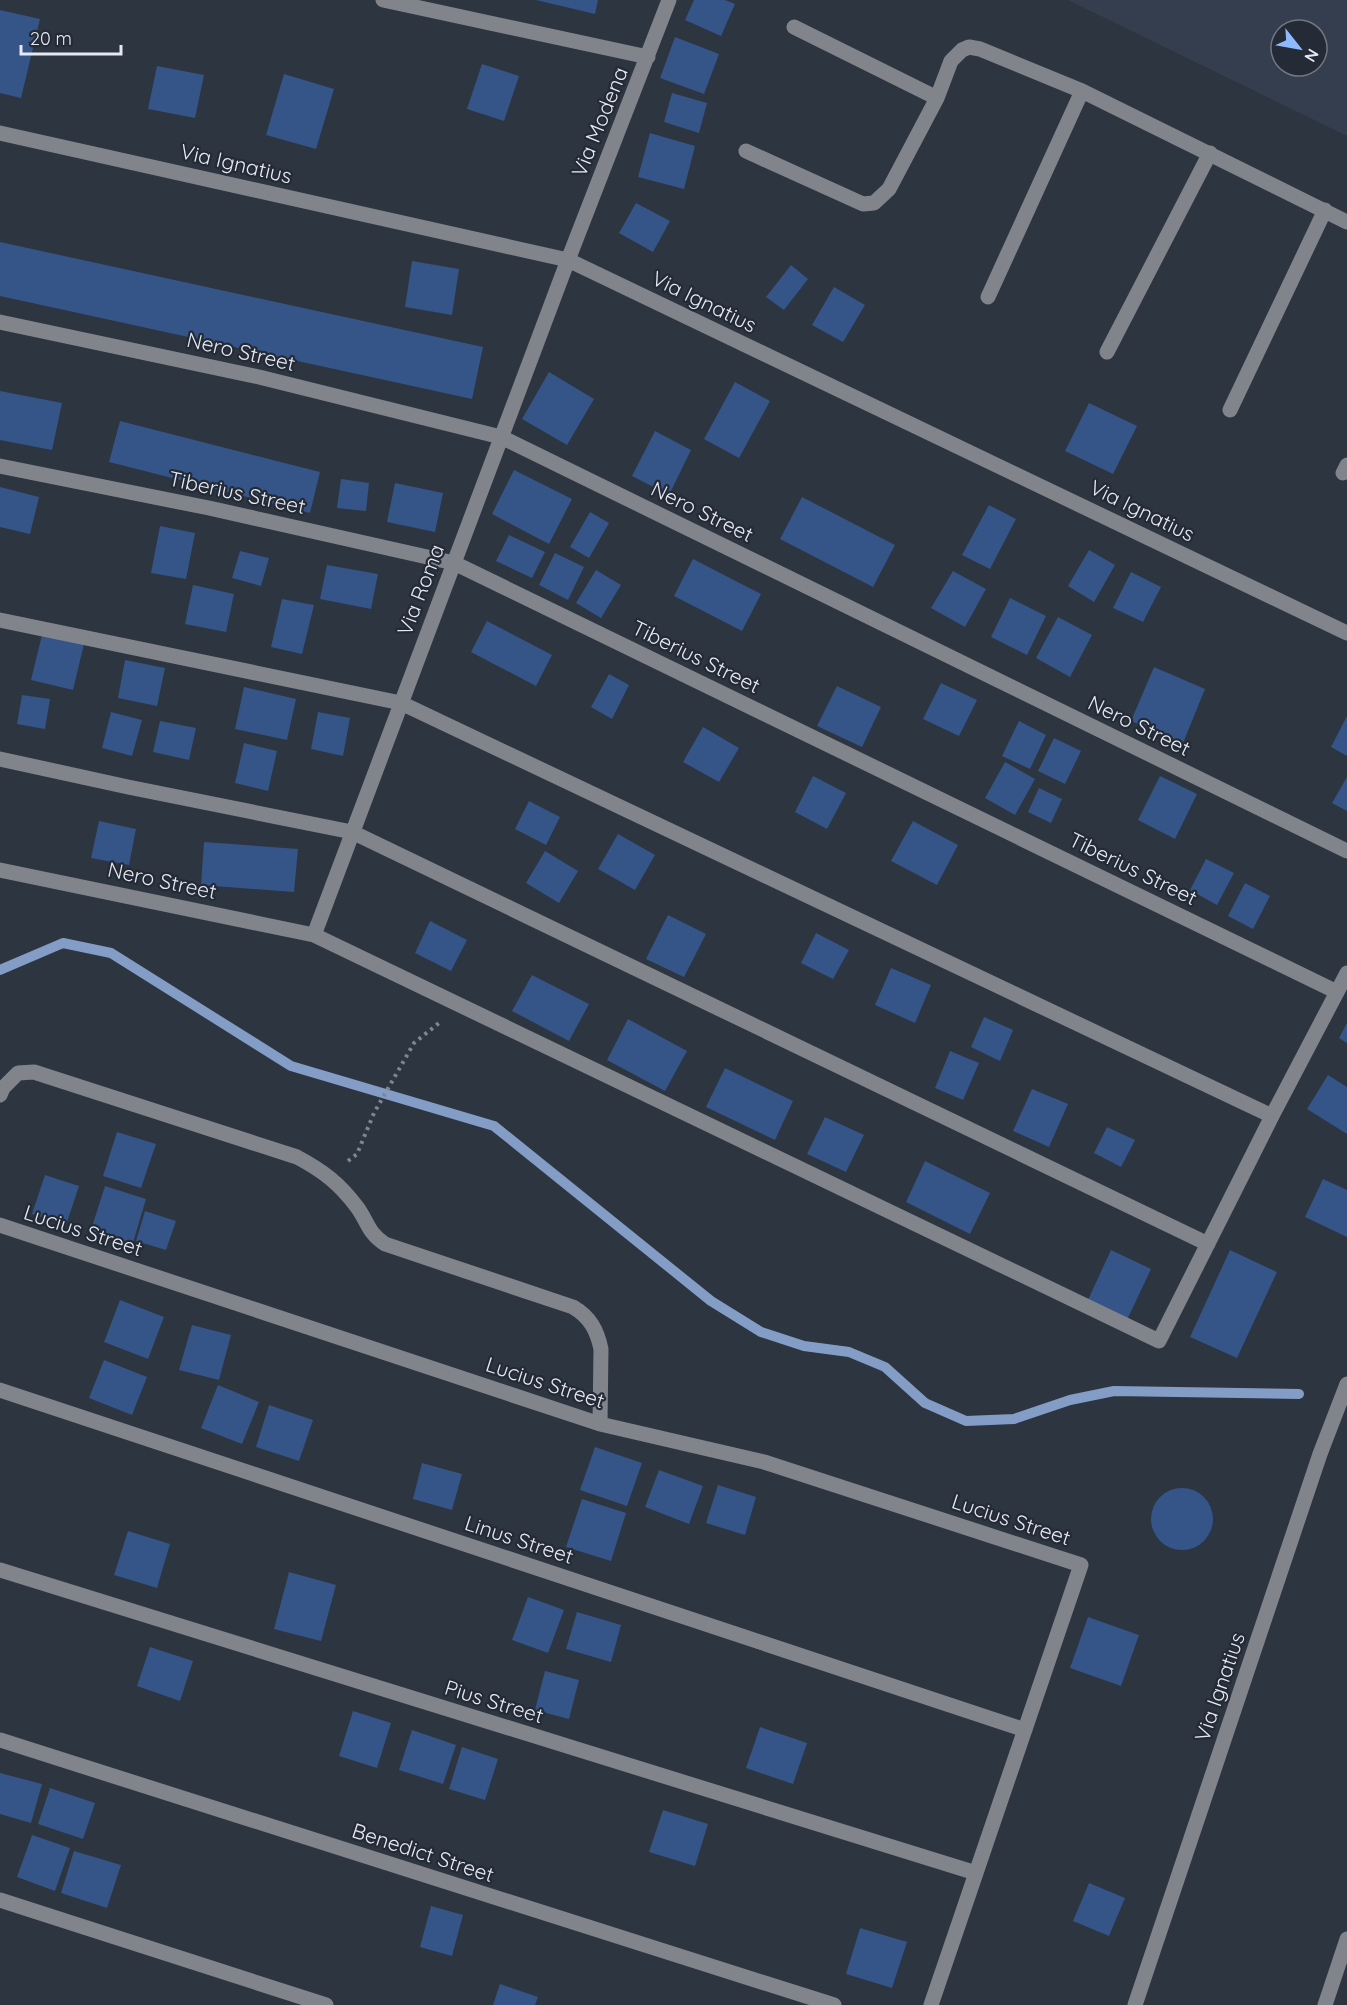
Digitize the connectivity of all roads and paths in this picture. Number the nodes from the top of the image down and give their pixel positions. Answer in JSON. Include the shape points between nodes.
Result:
{"nodes":[{"id":1,"x":383,"y":0,"type":"edge"},
{"id":2,"x":669,"y":0,"type":"edge"},
{"id":3,"x":794,"y":27,"type":"dead end"},
{"id":4,"x":648,"y":57,"type":"junction"},
{"id":5,"x":1082,"y":91,"type":"junction"},
{"id":6,"x":937,"y":98,"type":"junction"},
{"id":7,"x":0,"y":133,"type":"edge"},
{"id":8,"x":746,"y":151,"type":"dead end"},
{"id":9,"x":1210,"y":153,"type":"junction"},
{"id":10,"x":1325,"y":210,"type":"junction"},
{"id":11,"x":1347,"y":222,"type":"edge"},
{"id":12,"x":568,"y":260,"type":"junction"},
{"id":13,"x":988,"y":297,"type":"dead end"},
{"id":14,"x":0,"y":322,"type":"edge"},
{"id":15,"x":1107,"y":352,"type":"dead end"},
{"id":16,"x":1230,"y":410,"type":"dead end"},
{"id":17,"x":501,"y":437,"type":"junction"},
{"id":18,"x":0,"y":466,"type":"edge"},
{"id":19,"x":454,"y":563,"type":"junction"},
{"id":20,"x":0,"y":620,"type":"edge"},
{"id":21,"x":1347,"y":633,"type":"edge"},
{"id":22,"x":401,"y":703,"type":"junction"},
{"id":23,"x":0,"y":759,"type":"edge"},
{"id":24,"x":352,"y":832,"type":"junction"},
{"id":25,"x":1347,"y":851,"type":"edge"},
{"id":26,"x":0,"y":870,"type":"edge"},
{"id":27,"x":314,"y":935,"type":"junction"},
{"id":28,"x":1347,"y":973,"type":"edge"},
{"id":29,"x":1337,"y":992,"type":"junction"},
{"id":30,"x":452,"y":1001,"type":"junction"},
{"id":31,"x":0,"y":1095,"type":"edge"},
{"id":32,"x":1272,"y":1116,"type":"junction"},
{"id":33,"x":330,"y":1176,"type":"junction"},
{"id":34,"x":0,"y":1226,"type":"edge"},
{"id":35,"x":1208,"y":1244,"type":"junction"},
{"id":36,"x":1347,"y":1384,"type":"edge"},
{"id":37,"x":0,"y":1390,"type":"edge"},
{"id":38,"x":600,"y":1424,"type":"junction"},
{"id":39,"x":0,"y":1570,"type":"edge"},
{"id":40,"x":1025,"y":1730,"type":"junction"},
{"id":41,"x":0,"y":1740,"type":"edge"},
{"id":42,"x":976,"y":1873,"type":"junction"},
{"id":43,"x":0,"y":1900,"type":"edge"},
{"id":44,"x":1347,"y":1939,"type":"edge"},
{"id":45,"x":1344,"y":1961,"type":"edge"},
{"id":46,"x":326,"y":2005,"type":"edge"},
{"id":47,"x":834,"y":2005,"type":"edge"},
{"id":48,"x":931,"y":2005,"type":"edge"},
{"id":49,"x":1136,"y":2005,"type":"edge"},
{"id":50,"x":1325,"y":2005,"type":"edge"}],
"edges":[{"from":1,"to":4,"type":"street"},
{"from":2,"to":4,"type":"street","name":"Via Modena"},
{"from":3,"to":6,"type":"street"},
{"from":4,"to":12,"type":"street","name":"Via Modena"},
{"from":5,"to":6,"type":"street","via":[[969,46],[951,61]]},
{"from":5,"to":9,"type":"street"},
{"from":5,"to":13,"type":"street"},
{"from":6,"to":8,"type":"street","via":[[889,189],[874,203],[863,204]]},
{"from":7,"to":12,"type":"street","name":"Via Ignatius"},
{"from":9,"to":10,"type":"street"},
{"from":9,"to":15,"type":"street"},
{"from":10,"to":11,"type":"street"},
{"from":10,"to":16,"type":"street"},
{"from":12,"to":17,"type":"street","name":"Via Roma"},
{"from":12,"to":21,"type":"street","name":"Via Ignatius"},
{"from":14,"to":17,"type":"street","name":"Nero Street","via":[[259,377]]},
{"from":17,"to":19,"type":"street","name":"Via Roma"},
{"from":17,"to":25,"type":"street","name":"Nero Street"},
{"from":18,"to":19,"type":"street","name":"Tiberius Street"},
{"from":19,"to":22,"type":"street","name":"Via Roma"},
{"from":19,"to":29,"type":"street","name":"Tiberius Street"},
{"from":20,"to":22,"type":"street"},
{"from":22,"to":24,"type":"street","name":"Via Roma"},
{"from":22,"to":32,"type":"street"},
{"from":23,"to":24,"type":"street"},
{"from":24,"to":27,"type":"street","name":"Via Roma"},
{"from":24,"to":35,"type":"street"},
{"from":26,"to":27,"type":"street","name":"Nero Street"},
{"from":27,"to":30,"type":"street","name":"Nero Street"},
{"from":28,"to":29,"type":"street"},
{"from":29,"to":32,"type":"street"},
{"from":30,"to":33,"type":"path","via":[[439,1023],[414,1043],[374,1113],[357,1154]]},
{"from":30,"to":35,"type":"street","name":"Nero Street","via":[[1159,1341]]},
{"from":31,"to":33,"type":"street","via":[[18,1073],[34,1072],[297,1157]]},
{"from":32,"to":35,"type":"street"},
{"from":33,"to":38,"type":"street","via":[[359,1211],[370,1232],[385,1244],[581,1312],[594,1327],[601,1349]]},
{"from":34,"to":38,"type":"street","name":"Lucius Street"},
{"from":36,"to":49,"type":"street","name":"Via Ignatius"},
{"from":37,"to":40,"type":"street","name":"Linus Street"},
{"from":38,"to":40,"type":"street","name":"Lucius Street","via":[[764,1462],[1081,1565]]},
{"from":39,"to":42,"type":"street","name":"Pius Street"},
{"from":40,"to":42,"type":"street"},
{"from":41,"to":47,"type":"street","name":"Benedict Street"},
{"from":42,"to":48,"type":"street"},
{"from":43,"to":46,"type":"street"},
{"from":44,"to":45,"type":"street"},
{"from":45,"to":50,"type":"street"}]}
